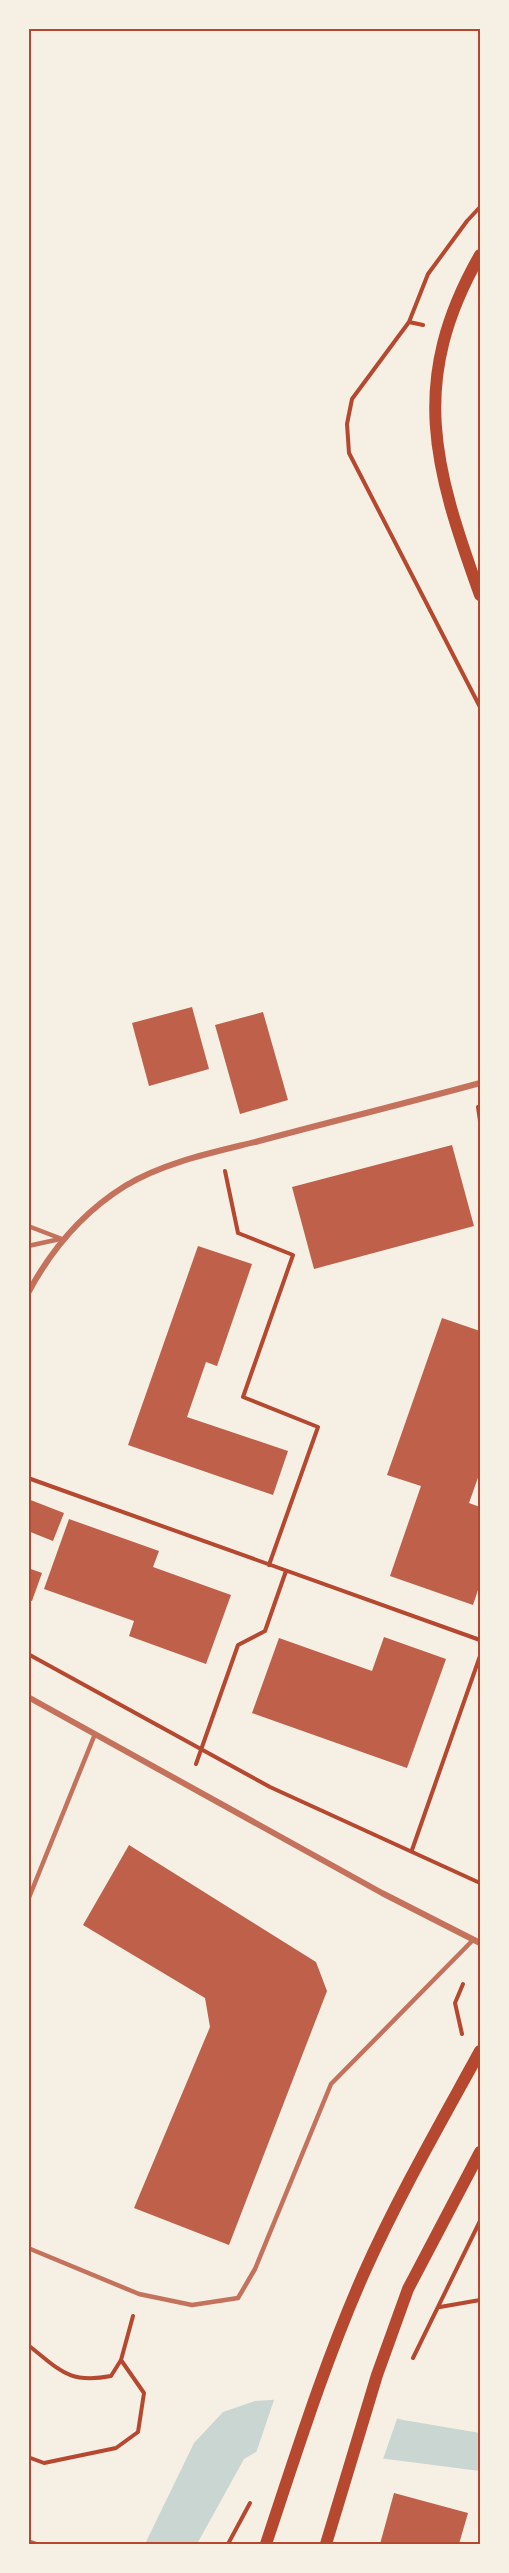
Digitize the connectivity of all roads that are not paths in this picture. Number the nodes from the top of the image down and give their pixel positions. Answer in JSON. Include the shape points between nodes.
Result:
{"nodes":[{"id":1,"x":480,"y":255,"type":"edge"},
{"id":2,"x":480,"y":595,"type":"edge"},
{"id":3,"x":480,"y":1083,"type":"edge"},
{"id":4,"x":28,"y":1226,"type":"edge"},
{"id":5,"x":62,"y":1239,"type":"junction"},
{"id":6,"x":28,"y":1246,"type":"edge"},
{"id":7,"x":28,"y":1293,"type":"edge"},
{"id":8,"x":28,"y":1697,"type":"edge"},
{"id":9,"x":94,"y":1734,"type":"junction"},
{"id":10,"x":28,"y":1900,"type":"edge"},
{"id":11,"x":473,"y":1940,"type":"junction"},
{"id":12,"x":480,"y":1943,"type":"edge"},
{"id":13,"x":480,"y":2050,"type":"edge"},
{"id":14,"x":480,"y":2152,"type":"edge"},
{"id":15,"x":28,"y":2248,"type":"edge"},
{"id":16,"x":266,"y":2544,"type":"edge"},
{"id":17,"x":326,"y":2544,"type":"edge"}],
"edges":[{"from":1,"to":2,"type":"main road","via":[[446,330],[436,375],[434,415],[444,488]]},
{"from":3,"to":5,"type":"street","via":[[156,1170],[125,1185]]},
{"from":4,"to":5,"type":"lane"},
{"from":5,"to":6,"type":"lane"},
{"from":5,"to":7,"type":"street"},
{"from":8,"to":9,"type":"street"},
{"from":9,"to":10,"type":"lane"},
{"from":9,"to":11,"type":"street"},
{"from":11,"to":12,"type":"street"},
{"from":11,"to":15,"type":"lane","via":[[331,2084],[255,2269],[238,2298],[192,2305],[139,2294]]},
{"from":13,"to":16,"type":"main road","via":[[363,2275],[325,2371]]},
{"from":14,"to":17,"type":"main road","via":[[408,2289],[377,2375]]}]}
